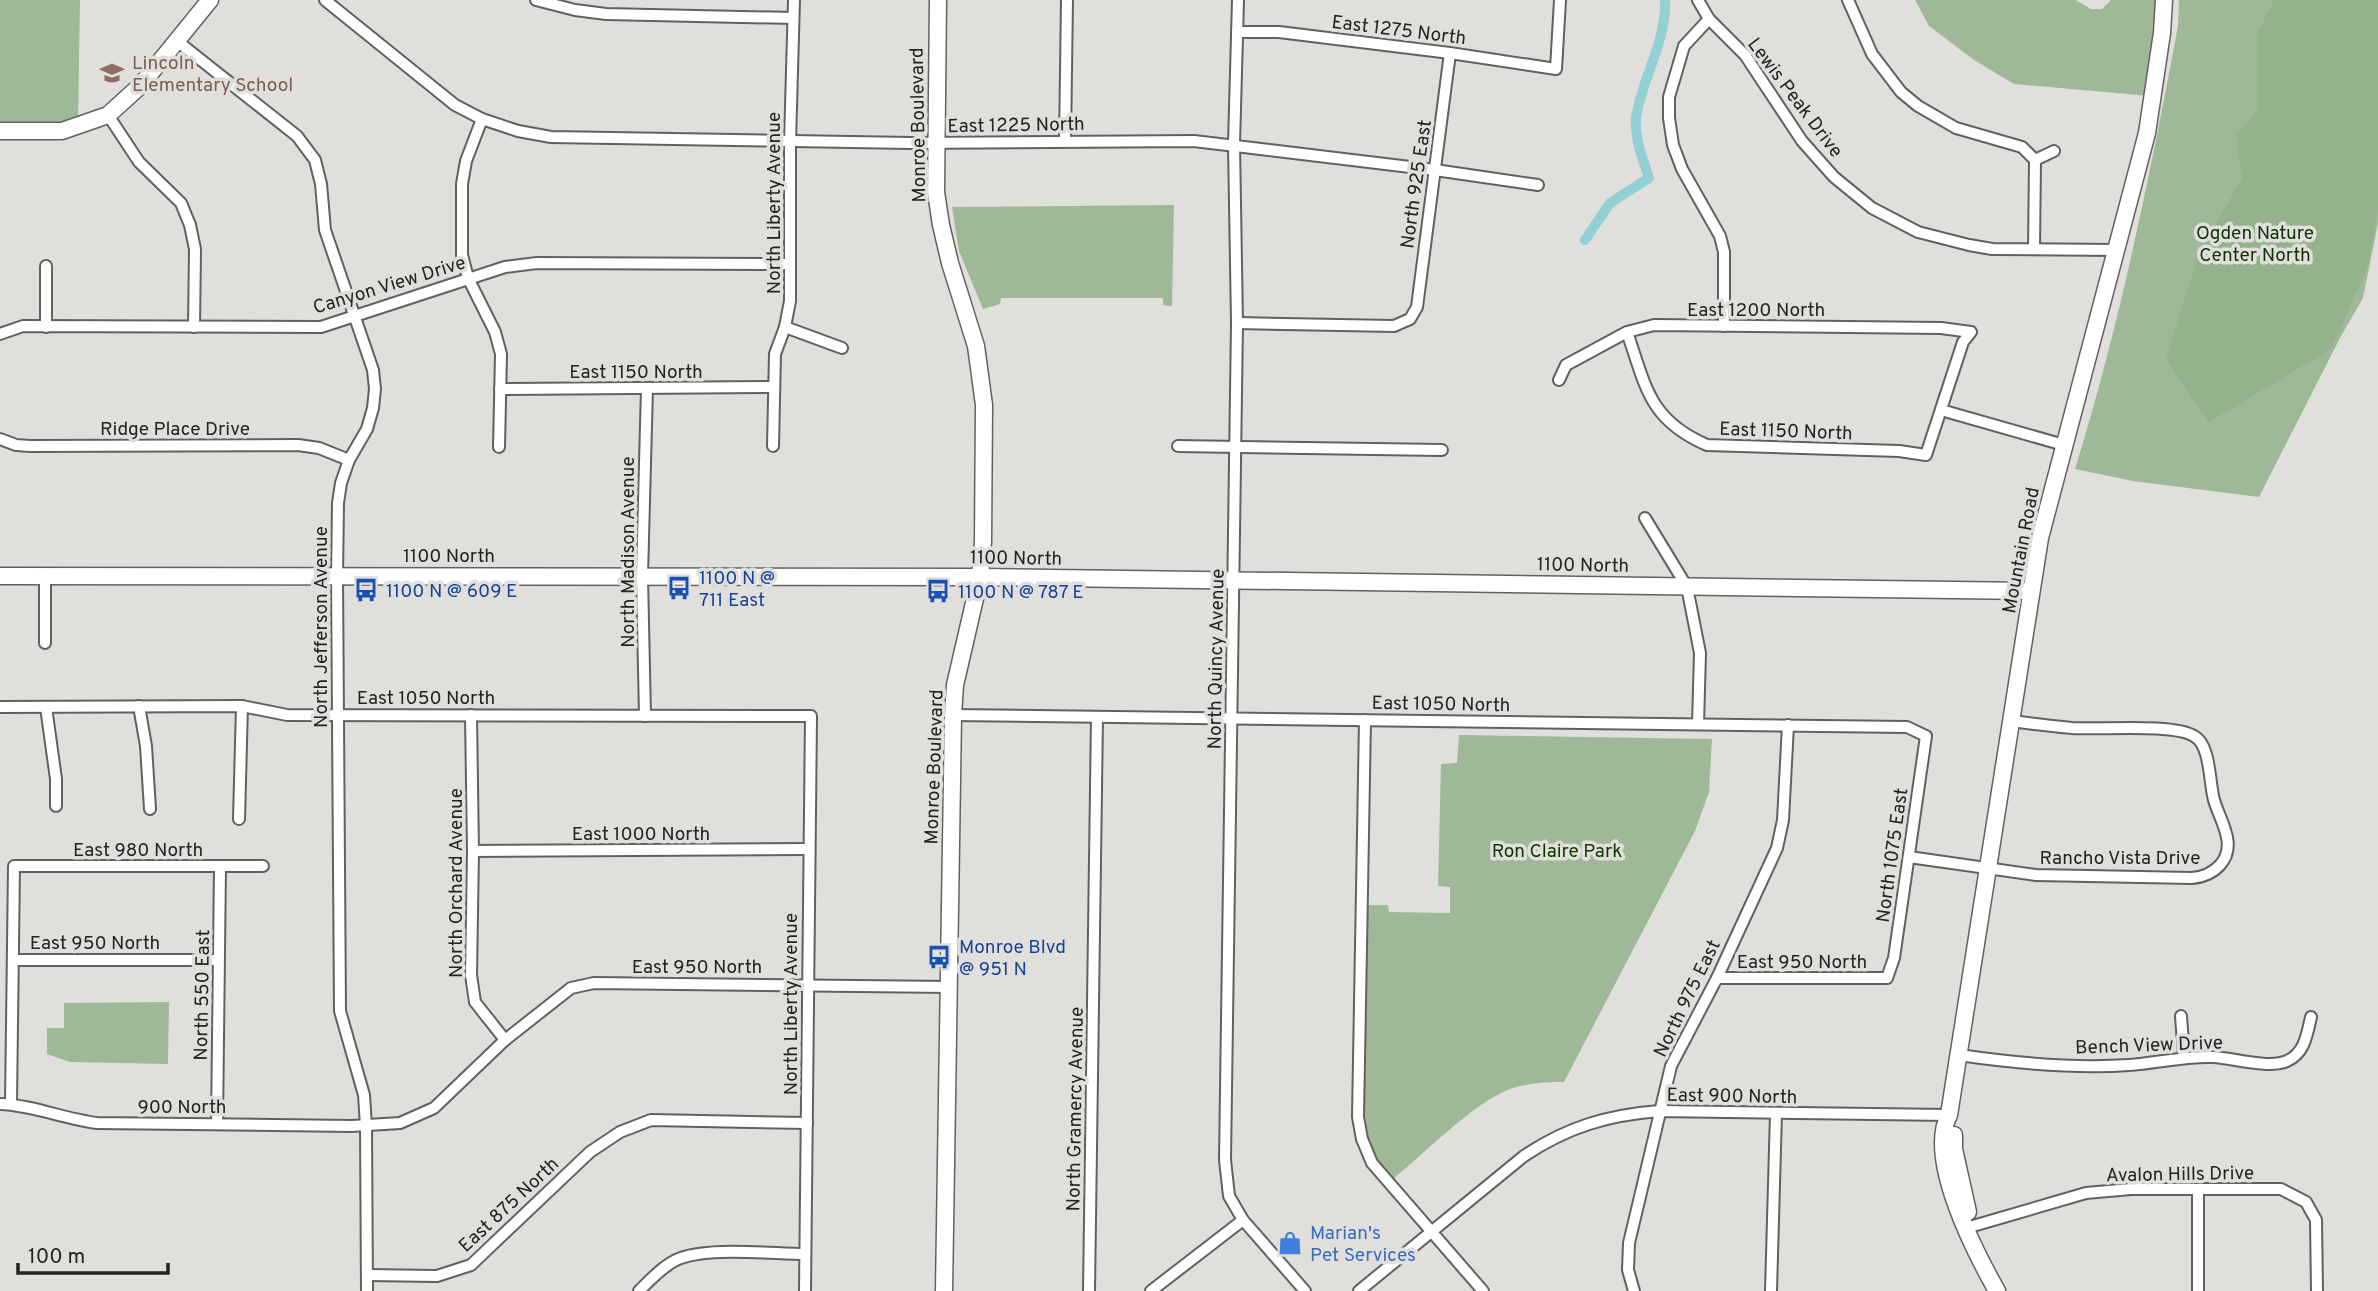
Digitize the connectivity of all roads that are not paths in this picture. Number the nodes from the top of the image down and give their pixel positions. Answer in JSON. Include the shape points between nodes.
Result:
{"nodes":[{"id":1,"x":211,"y":0,"type":"edge"},
{"id":2,"x":325,"y":0,"type":"edge"},
{"id":3,"x":536,"y":0,"type":"edge"},
{"id":4,"x":794,"y":0,"type":"edge"},
{"id":5,"x":938,"y":0,"type":"edge"},
{"id":6,"x":1067,"y":0,"type":"edge"},
{"id":7,"x":1238,"y":0,"type":"edge"},
{"id":8,"x":1560,"y":0,"type":"edge"},
{"id":9,"x":1698,"y":0,"type":"edge"},
{"id":10,"x":1847,"y":0,"type":"edge"},
{"id":11,"x":2164,"y":0,"type":"edge"},
{"id":12,"x":793,"y":18,"type":"junction"},
{"id":13,"x":1709,"y":19,"type":"junction"},
{"id":14,"x":1237,"y":32,"type":"junction"},
{"id":15,"x":177,"y":41,"type":"junction"},
{"id":16,"x":1450,"y":53,"type":"junction"},
{"id":17,"x":108,"y":115,"type":"junction"},
{"id":18,"x":482,"y":119,"type":"junction"},
{"id":19,"x":0,"y":131,"type":"edge"},
{"id":20,"x":1065,"y":141,"type":"junction"},
{"id":21,"x":790,"y":142,"type":"junction"},
{"id":22,"x":936,"y":142,"type":"junction"},
{"id":23,"x":1234,"y":144,"type":"junction"},
{"id":24,"x":2054,"y":150,"type":"dead end"},
{"id":25,"x":2035,"y":160,"type":"junction"},
{"id":26,"x":1435,"y":170,"type":"junction"},
{"id":27,"x":1538,"y":185,"type":"dead end"},
{"id":28,"x":2034,"y":249,"type":"junction"},
{"id":29,"x":2116,"y":250,"type":"junction"},
{"id":30,"x":789,"y":264,"type":"junction"},
{"id":31,"x":46,"y":266,"type":"dead end"},
{"id":32,"x":468,"y":278,"type":"junction"},
{"id":33,"x":355,"y":317,"type":"junction"},
{"id":34,"x":1237,"y":323,"type":"junction"},
{"id":35,"x":1724,"y":326,"type":"junction"},
{"id":36,"x":47,"y":327,"type":"junction"},
{"id":37,"x":194,"y":327,"type":"junction"},
{"id":38,"x":785,"y":327,"type":"junction"},
{"id":39,"x":1627,"y":332,"type":"junction"},
{"id":40,"x":0,"y":334,"type":"edge"},
{"id":41,"x":842,"y":348,"type":"dead end"},
{"id":42,"x":1559,"y":380,"type":"dead end"},
{"id":43,"x":773,"y":387,"type":"junction"},
{"id":44,"x":647,"y":388,"type":"junction"},
{"id":45,"x":500,"y":389,"type":"junction"},
{"id":46,"x":1941,"y":410,"type":"junction"},
{"id":47,"x":0,"y":439,"type":"edge"},
{"id":48,"x":2064,"y":444,"type":"junction"},
{"id":49,"x":773,"y":446,"type":"dead end"},
{"id":50,"x":1178,"y":446,"type":"dead end"},
{"id":51,"x":499,"y":447,"type":"dead end"},
{"id":52,"x":1234,"y":448,"type":"junction"},
{"id":53,"x":1442,"y":450,"type":"dead end"},
{"id":54,"x":349,"y":460,"type":"junction"},
{"id":55,"x":1645,"y":517,"type":"dead end"},
{"id":56,"x":0,"y":576,"type":"edge"},
{"id":57,"x":45,"y":576,"type":"junction"},
{"id":58,"x":338,"y":576,"type":"junction"},
{"id":59,"x":642,"y":576,"type":"junction"},
{"id":60,"x":980,"y":577,"type":"junction"},
{"id":61,"x":1233,"y":580,"type":"junction"},
{"id":62,"x":1687,"y":587,"type":"junction"},
{"id":63,"x":2031,"y":592,"type":"junction"},
{"id":64,"x":45,"y":643,"type":"dead end"},
{"id":65,"x":139,"y":706,"type":"junction"},
{"id":66,"x":242,"y":706,"type":"junction"},
{"id":67,"x":0,"y":707,"type":"edge"},
{"id":68,"x":46,"y":707,"type":"junction"},
{"id":69,"x":337,"y":715,"type":"junction"},
{"id":70,"x":471,"y":715,"type":"junction"},
{"id":71,"x":953,"y":715,"type":"junction"},
{"id":72,"x":645,"y":716,"type":"junction"},
{"id":73,"x":811,"y":716,"type":"joint"},
{"id":74,"x":1097,"y":717,"type":"junction"},
{"id":75,"x":1231,"y":718,"type":"junction"},
{"id":76,"x":1365,"y":720,"type":"junction"},
{"id":77,"x":2013,"y":721,"type":"junction"},
{"id":78,"x":1698,"y":724,"type":"junction"},
{"id":79,"x":1788,"y":725,"type":"junction"},
{"id":80,"x":1927,"y":736,"type":"joint"},
{"id":81,"x":55,"y":806,"type":"dead end"},
{"id":82,"x":150,"y":809,"type":"dead end"},
{"id":83,"x":239,"y":819,"type":"dead end"},
{"id":84,"x":809,"y":849,"type":"junction"},
{"id":85,"x":473,"y":851,"type":"junction"},
{"id":86,"x":1909,"y":857,"type":"junction"},
{"id":87,"x":263,"y":866,"type":"dead end"},
{"id":88,"x":220,"y":867,"type":"junction"},
{"id":89,"x":1989,"y":869,"type":"junction"},
{"id":90,"x":13,"y":960,"type":"junction"},
{"id":91,"x":218,"y":960,"type":"junction"},
{"id":92,"x":1717,"y":978,"type":"junction"},
{"id":93,"x":1886,"y":978,"type":"joint"},
{"id":94,"x":807,"y":984,"type":"junction"},
{"id":95,"x":950,"y":987,"type":"junction"},
{"id":96,"x":571,"y":988,"type":"joint"},
{"id":97,"x":2181,"y":1016,"type":"dead end"},
{"id":98,"x":2311,"y":1017,"type":"dead end"},
{"id":99,"x":505,"y":1040,"type":"junction"},
{"id":100,"x":1959,"y":1055,"type":"junction"},
{"id":101,"x":2184,"y":1057,"type":"junction"},
{"id":102,"x":6,"y":1104,"type":"edge"},
{"id":103,"x":1660,"y":1111,"type":"junction"},
{"id":104,"x":1776,"y":1112,"type":"junction"},
{"id":105,"x":1950,"y":1115,"type":"junction"},
{"id":106,"x":807,"y":1123,"type":"junction"},
{"id":107,"x":217,"y":1124,"type":"junction"},
{"id":108,"x":366,"y":1126,"type":"junction"},
{"id":109,"x":2198,"y":1189,"type":"junction"},
{"id":110,"x":1243,"y":1220,"type":"junction"},
{"id":111,"x":1966,"y":1228,"type":"junction"},
{"id":112,"x":1431,"y":1231,"type":"junction"},
{"id":113,"x":805,"y":1254,"type":"junction"},
{"id":114,"x":367,"y":1275,"type":"junction"},
{"id":115,"x":367,"y":1291,"type":"edge"},
{"id":116,"x":639,"y":1291,"type":"edge"},
{"id":117,"x":805,"y":1291,"type":"edge"},
{"id":118,"x":944,"y":1291,"type":"edge"},
{"id":119,"x":1089,"y":1291,"type":"edge"},
{"id":120,"x":1151,"y":1291,"type":"edge"},
{"id":121,"x":1305,"y":1291,"type":"edge"},
{"id":122,"x":1359,"y":1291,"type":"edge"},
{"id":123,"x":1483,"y":1291,"type":"edge"},
{"id":124,"x":1634,"y":1291,"type":"edge"},
{"id":125,"x":1770,"y":1291,"type":"edge"},
{"id":126,"x":1997,"y":1291,"type":"edge"},
{"id":127,"x":2198,"y":1291,"type":"edge"},
{"id":128,"x":2317,"y":1291,"type":"edge"}],
"edges":[{"from":1,"to":15,"type":"street"},
{"from":2,"to":18,"type":"street","name":"East 1225 North","via":[[455,105]]},
{"from":3,"to":12,"type":"street","via":[[606,14]]},
{"from":4,"to":12,"type":"street","name":"North Liberty Avenue"},
{"from":5,"to":22,"type":"street","name":"Monroe Boulevard"},
{"from":6,"to":20,"type":"street"},
{"from":7,"to":14,"type":"street","name":"North Quincy Avenue"},
{"from":8,"to":16,"type":"street","name":"East 1275 North","via":[[1556,69]]},
{"from":9,"to":13,"type":"street","name":"Lewis Peak Drive"},
{"from":10,"to":25,"type":"street","via":[[1872,54],[1918,106],[1956,128],[2022,146]]},
{"from":11,"to":29,"type":"street","name":"Mountain Road","via":[[2147,133]]},
{"from":12,"to":21,"type":"street","name":"North Liberty Avenue"},
{"from":13,"to":28,"type":"street","name":"Lewis Peak Drive","via":[[1745,55],[1816,158],[1872,208],[1906,227],[1943,239],[1992,249]]},
{"from":13,"to":35,"type":"street","via":[[1684,47],[1669,97],[1669,118],[1682,169],[1720,236]]},
{"from":14,"to":16,"type":"street","name":"East 1275 North","via":[[1279,32]]},
{"from":14,"to":23,"type":"street","name":"North Quincy Avenue"},
{"from":15,"to":17,"type":"street","via":[[140,86]]},
{"from":15,"to":33,"type":"street","name":"North Jefferson Avenue","via":[[298,136],[315,160],[325,230]]},
{"from":16,"to":26,"type":"street","name":"North 925 East"},
{"from":17,"to":19,"type":"street","via":[[62,131]]},
{"from":17,"to":37,"type":"street","via":[[139,162],[181,203],[190,225],[195,249]]},
{"from":18,"to":21,"type":"street","name":"East 1225 North","via":[[551,137]]},
{"from":18,"to":32,"type":"street","via":[[462,184],[462,256]]},
{"from":20,"to":22,"type":"street","name":"East 1225 North"},
{"from":20,"to":23,"type":"street","name":"East 1225 North"},
{"from":21,"to":22,"type":"street","name":"East 1225 North"},
{"from":21,"to":30,"type":"street","name":"North Liberty Avenue"},
{"from":22,"to":60,"type":"street","name":"Monroe Boulevard","via":[[941,225],[976,346],[985,405]]},
{"from":23,"to":26,"type":"street","name":"East 1225 North"},
{"from":23,"to":34,"type":"street","name":"North Quincy Avenue"},
{"from":24,"to":25,"type":"street"},
{"from":25,"to":28,"type":"street"},
{"from":26,"to":27,"type":"street","name":"East 1225 North"},
{"from":26,"to":34,"type":"street","name":"North 925 East","via":[[1417,307],[1410,319],[1394,326]]},
{"from":28,"to":29,"type":"street","name":"Lewis Peak Drive"},
{"from":29,"to":48,"type":"street","name":"Mountain Road"},
{"from":30,"to":32,"type":"street","name":"Canyon View Drive","via":[[537,263]]},
{"from":30,"to":38,"type":"street","name":"North Liberty Avenue"},
{"from":31,"to":36,"type":"street"},
{"from":32,"to":33,"type":"street","name":"Canyon View Drive"},
{"from":32,"to":45,"type":"street","via":[[495,332],[501,354]]},
{"from":33,"to":37,"type":"street","name":"Canyon View Drive","via":[[321,327]]},
{"from":33,"to":54,"type":"street","name":"North Jefferson Avenue","via":[[375,389],[367,429]]},
{"from":34,"to":52,"type":"street","name":"North Quincy Avenue"},
{"from":35,"to":39,"type":"street","name":"East 1200 North","via":[[1654,325]]},
{"from":35,"to":46,"type":"street","name":"East 1200 North","via":[[1971,332],[1963,342]]},
{"from":36,"to":37,"type":"street","name":"Canyon View Drive"},
{"from":36,"to":40,"type":"street","name":"Canyon View Drive","via":[[23,326]]},
{"from":38,"to":41,"type":"street"},
{"from":38,"to":43,"type":"street","name":"North Liberty Avenue","via":[[775,354]]},
{"from":39,"to":42,"type":"street","name":"East 1200 North","via":[[1566,365]]},
{"from":39,"to":46,"type":"street","name":"East 1150 North","via":[[1655,407],[1688,437],[1707,445],[1926,455]]},
{"from":43,"to":44,"type":"street","name":"East 1150 North"},
{"from":43,"to":49,"type":"street","name":"North Liberty Avenue"},
{"from":44,"to":45,"type":"street","name":"East 1150 North"},
{"from":44,"to":59,"type":"street","name":"North Madison Avenue"},
{"from":45,"to":51,"type":"street"},
{"from":46,"to":48,"type":"street"},
{"from":47,"to":54,"type":"street","name":"Ridge Place Drive","via":[[30,446],[298,445]]},
{"from":48,"to":63,"type":"street","name":"Mountain Road"},
{"from":50,"to":52,"type":"street"},
{"from":52,"to":53,"type":"street"},
{"from":52,"to":61,"type":"street","name":"North Quincy Avenue"},
{"from":54,"to":58,"type":"street","name":"North Jefferson Avenue","via":[[338,503]]},
{"from":55,"to":62,"type":"street"},
{"from":56,"to":57,"type":"street","name":"1100 North"},
{"from":57,"to":58,"type":"street","name":"1100 North"},
{"from":57,"to":64,"type":"street"},
{"from":58,"to":59,"type":"street","name":"1100 North"},
{"from":58,"to":69,"type":"street","name":"North Jefferson Avenue"},
{"from":59,"to":60,"type":"street","name":"1100 North"},
{"from":59,"to":72,"type":"street","name":"North Madison Avenue"},
{"from":60,"to":61,"type":"street","name":"1100 North"},
{"from":60,"to":71,"type":"street","name":"Monroe Boulevard","via":[[955,685]]},
{"from":61,"to":62,"type":"street","name":"1100 North"},
{"from":61,"to":75,"type":"street","name":"North Quincy Avenue"},
{"from":62,"to":63,"type":"street","name":"1100 North"},
{"from":62,"to":78,"type":"street","via":[[1700,653]]},
{"from":63,"to":77,"type":"street","name":"Mountain Road"},
{"from":65,"to":66,"type":"street","name":"East 1050 North"},
{"from":65,"to":68,"type":"street","name":"East 1050 North"},
{"from":65,"to":82,"type":"street"},
{"from":66,"to":69,"type":"street","name":"East 1050 North","via":[[287,715]]},
{"from":66,"to":83,"type":"street"},
{"from":67,"to":68,"type":"street","name":"East 1050 North"},
{"from":68,"to":81,"type":"street"},
{"from":69,"to":70,"type":"street","name":"East 1050 North"},
{"from":69,"to":108,"type":"street","name":"North Jefferson Avenue","via":[[340,1011],[364,1095]]},
{"from":70,"to":72,"type":"street","name":"East 1050 North"},
{"from":70,"to":85,"type":"street","name":"North Orchard Avenue"},
{"from":71,"to":74,"type":"street","name":"East 1050 North"},
{"from":71,"to":95,"type":"street","name":"Monroe Boulevard"},
{"from":72,"to":73,"type":"street","name":"East 1050 North"},
{"from":73,"to":84,"type":"street","name":"North Liberty Avenue"},
{"from":74,"to":75,"type":"street","name":"East 1050 North"},
{"from":74,"to":119,"type":"street","name":"North Gramercy Avenue"},
{"from":75,"to":76,"type":"street","name":"East 1050 North"},
{"from":75,"to":110,"type":"street","name":"North Quincy Avenue","via":[[1225,1160],[1229,1196]]},
{"from":76,"to":78,"type":"street","name":"East 1050 North"},
{"from":76,"to":112,"type":"street","via":[[1358,1116],[1372,1163]]},
{"from":77,"to":89,"type":"street","name":"Mountain Road"},
{"from":77,"to":89,"type":"street","name":"Rancho Vista Drive","via":[[2073,728],[2179,730],[2197,737],[2207,755],[2214,801],[2227,836],[2227,854],[2211,874],[2192,878],[2036,875]]},
{"from":78,"to":79,"type":"street","name":"East 1050 North"},
{"from":79,"to":80,"type":"street","name":"East 1050 North","via":[[1907,727]]},
{"from":79,"to":92,"type":"street","name":"North 975 East","via":[[1777,848]]},
{"from":80,"to":86,"type":"street","name":"North 1075 East"},
{"from":84,"to":85,"type":"street","name":"East 1000 North"},
{"from":84,"to":94,"type":"street","name":"North Liberty Avenue"},
{"from":85,"to":99,"type":"street","name":"North Orchard Avenue","via":[[471,975],[475,1002]]},
{"from":86,"to":89,"type":"street"},
{"from":86,"to":93,"type":"street","name":"North 1075 East","via":[[1894,958]]},
{"from":87,"to":88,"type":"street","name":"East 980 North"},
{"from":88,"to":90,"type":"street","name":"East 980 North","via":[[14,866]]},
{"from":88,"to":91,"type":"street","name":"North 550 East"},
{"from":89,"to":100,"type":"street","name":"Mountain Road"},
{"from":90,"to":91,"type":"street","name":"East 950 North"},
{"from":90,"to":102,"type":"street"},
{"from":91,"to":107,"type":"street","name":"North 550 East"},
{"from":92,"to":93,"type":"street","name":"East 950 North"},
{"from":92,"to":103,"type":"street","name":"North 975 East","via":[[1671,1066]]},
{"from":94,"to":95,"type":"street","name":"East 950 North"},
{"from":94,"to":96,"type":"street","name":"East 950 North","via":[[594,983]]},
{"from":94,"to":106,"type":"street","name":"North Liberty Avenue"},
{"from":95,"to":118,"type":"street","name":"Monroe Boulevard"},
{"from":96,"to":99,"type":"street","name":"900 North"},
{"from":97,"to":101,"type":"street"},
{"from":98,"to":101,"type":"street","name":"Bench View Drive","via":[[2306,1041],[2298,1054],[2285,1062]]},
{"from":99,"to":108,"type":"street","name":"900 North","via":[[434,1108],[400,1123]]},
{"from":100,"to":101,"type":"street","name":"Bench View Drive","via":[[2087,1065]]},
{"from":100,"to":105,"type":"street","name":"Mountain Road"},
{"from":102,"to":107,"type":"street","name":"900 North","via":[[97,1123]]},
{"from":103,"to":104,"type":"street","name":"East 900 North"},
{"from":103,"to":112,"type":"street","name":"East 900 North","via":[[1626,1113],[1548,1140]]},
{"from":103,"to":124,"type":"street","name":"North 975 East","via":[[1629,1243],[1628,1270]]},
{"from":104,"to":105,"type":"street","name":"East 900 North"},
{"from":104,"to":125,"type":"street"},
{"from":105,"to":111,"type":"street","name":"Mountain Road","via":[[1969,1213]]},
{"from":106,"to":113,"type":"street","name":"North Liberty Avenue"},
{"from":106,"to":114,"type":"street","name":"East 875 North","via":[[651,1120],[620,1132],[590,1152],[471,1265],[437,1276]]},
{"from":107,"to":108,"type":"street","name":"900 North"},
{"from":108,"to":114,"type":"street","name":"North Jefferson Avenue"},
{"from":109,"to":111,"type":"street","name":"Avalon Hills Drive","via":[[2086,1193]]},
{"from":109,"to":127,"type":"street"},
{"from":109,"to":128,"type":"street","name":"Avalon Hills Drive","via":[[2281,1189],[2306,1202],[2316,1220]]},
{"from":110,"to":120,"type":"street"},
{"from":110,"to":121,"type":"street","name":"North Quincy Avenue"},
{"from":111,"to":126,"type":"street"},
{"from":112,"to":122,"type":"street","name":"East 900 North"},
{"from":112,"to":123,"type":"street"},
{"from":113,"to":116,"type":"street","via":[[704,1253],[677,1259]]},
{"from":113,"to":117,"type":"street","name":"North Liberty Avenue"},
{"from":114,"to":115,"type":"street","name":"North Jefferson Avenue"}]}
